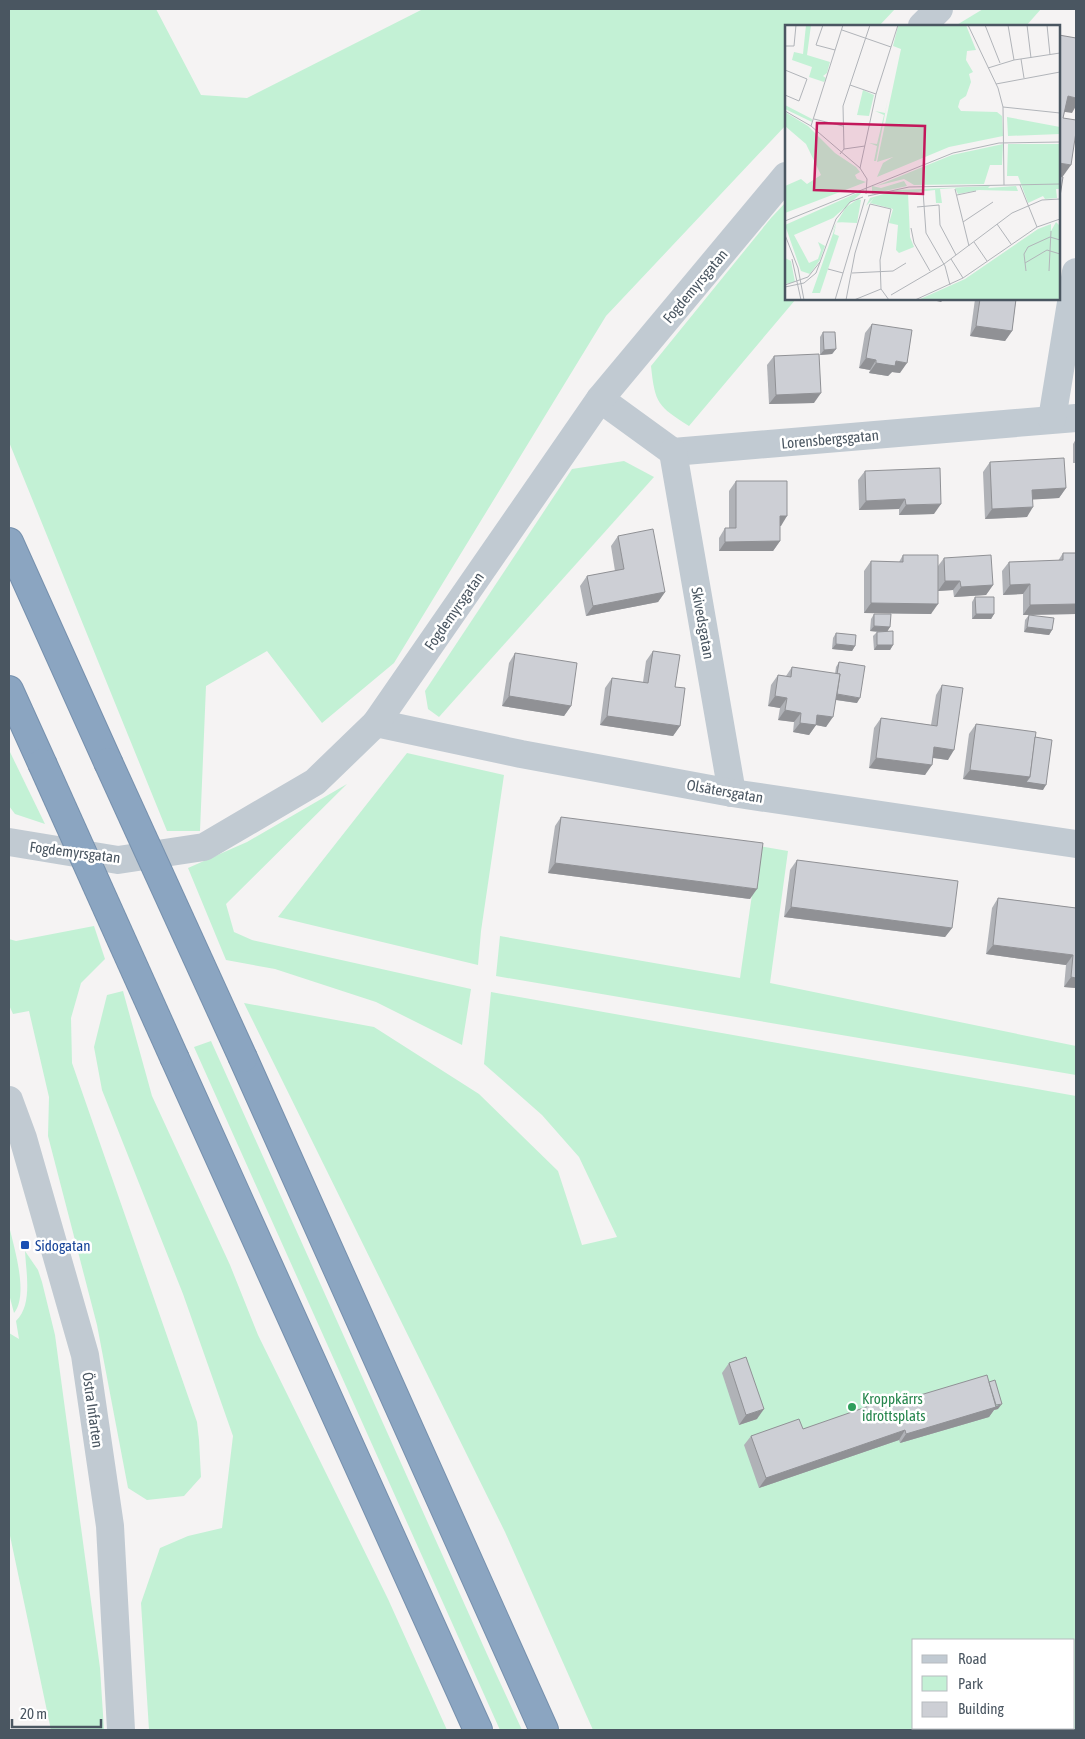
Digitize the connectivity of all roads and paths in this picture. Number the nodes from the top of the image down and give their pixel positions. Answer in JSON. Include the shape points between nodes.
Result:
{"nodes":[{"id":1,"x":939,"y":9,"type":"edge"},
{"id":2,"x":923,"y":25,"type":"edge"},
{"id":3,"x":785,"y":177,"type":"edge"},
{"id":4,"x":1076,"y":272,"type":"edge"},
{"id":5,"x":600,"y":399,"type":"junction"},
{"id":6,"x":1064,"y":418,"type":"edge"},
{"id":7,"x":673,"y":452,"type":"junction"},
{"id":8,"x":9,"y":542,"type":"edge"},
{"id":9,"x":9,"y":690,"type":"edge"},
{"id":10,"x":376,"y":723,"type":"junction"},
{"id":11,"x":732,"y":793,"type":"junction"},
{"id":12,"x":9,"y":842,"type":"edge"},
{"id":13,"x":1076,"y":844,"type":"edge"},
{"id":14,"x":9,"y":1100,"type":"edge"},
{"id":15,"x":121,"y":1730,"type":"edge"},
{"id":16,"x":478,"y":1730,"type":"edge"},
{"id":17,"x":544,"y":1730,"type":"edge"}],
"edges":[{"from":1,"to":2,"type":"street"},
{"from":3,"to":5,"type":"street","name":"Fogdemyrsgatan"},
{"from":4,"to":6,"type":"street"},
{"from":5,"to":7,"type":"street"},
{"from":5,"to":10,"type":"street","name":"Fogdemyrsgatan"},
{"from":6,"to":7,"type":"street","name":"Lorensbergsgatan"},
{"from":7,"to":11,"type":"street","name":"Skivedsgatan"},
{"from":8,"to":17,"type":"highway","bridge":true},
{"from":9,"to":16,"type":"highway","bridge":true},
{"from":10,"to":11,"type":"street","name":"Olsätersgatan"},
{"from":10,"to":12,"type":"street","name":"Fogdemyrsgatan","via":[[315,782],[204,847],[118,860]]},
{"from":11,"to":13,"type":"street","name":"Olsätersgatan"},
{"from":14,"to":15,"type":"street","name":"Östra Infarten","via":[[23,1138],[85,1355],[110,1526]]}]}
